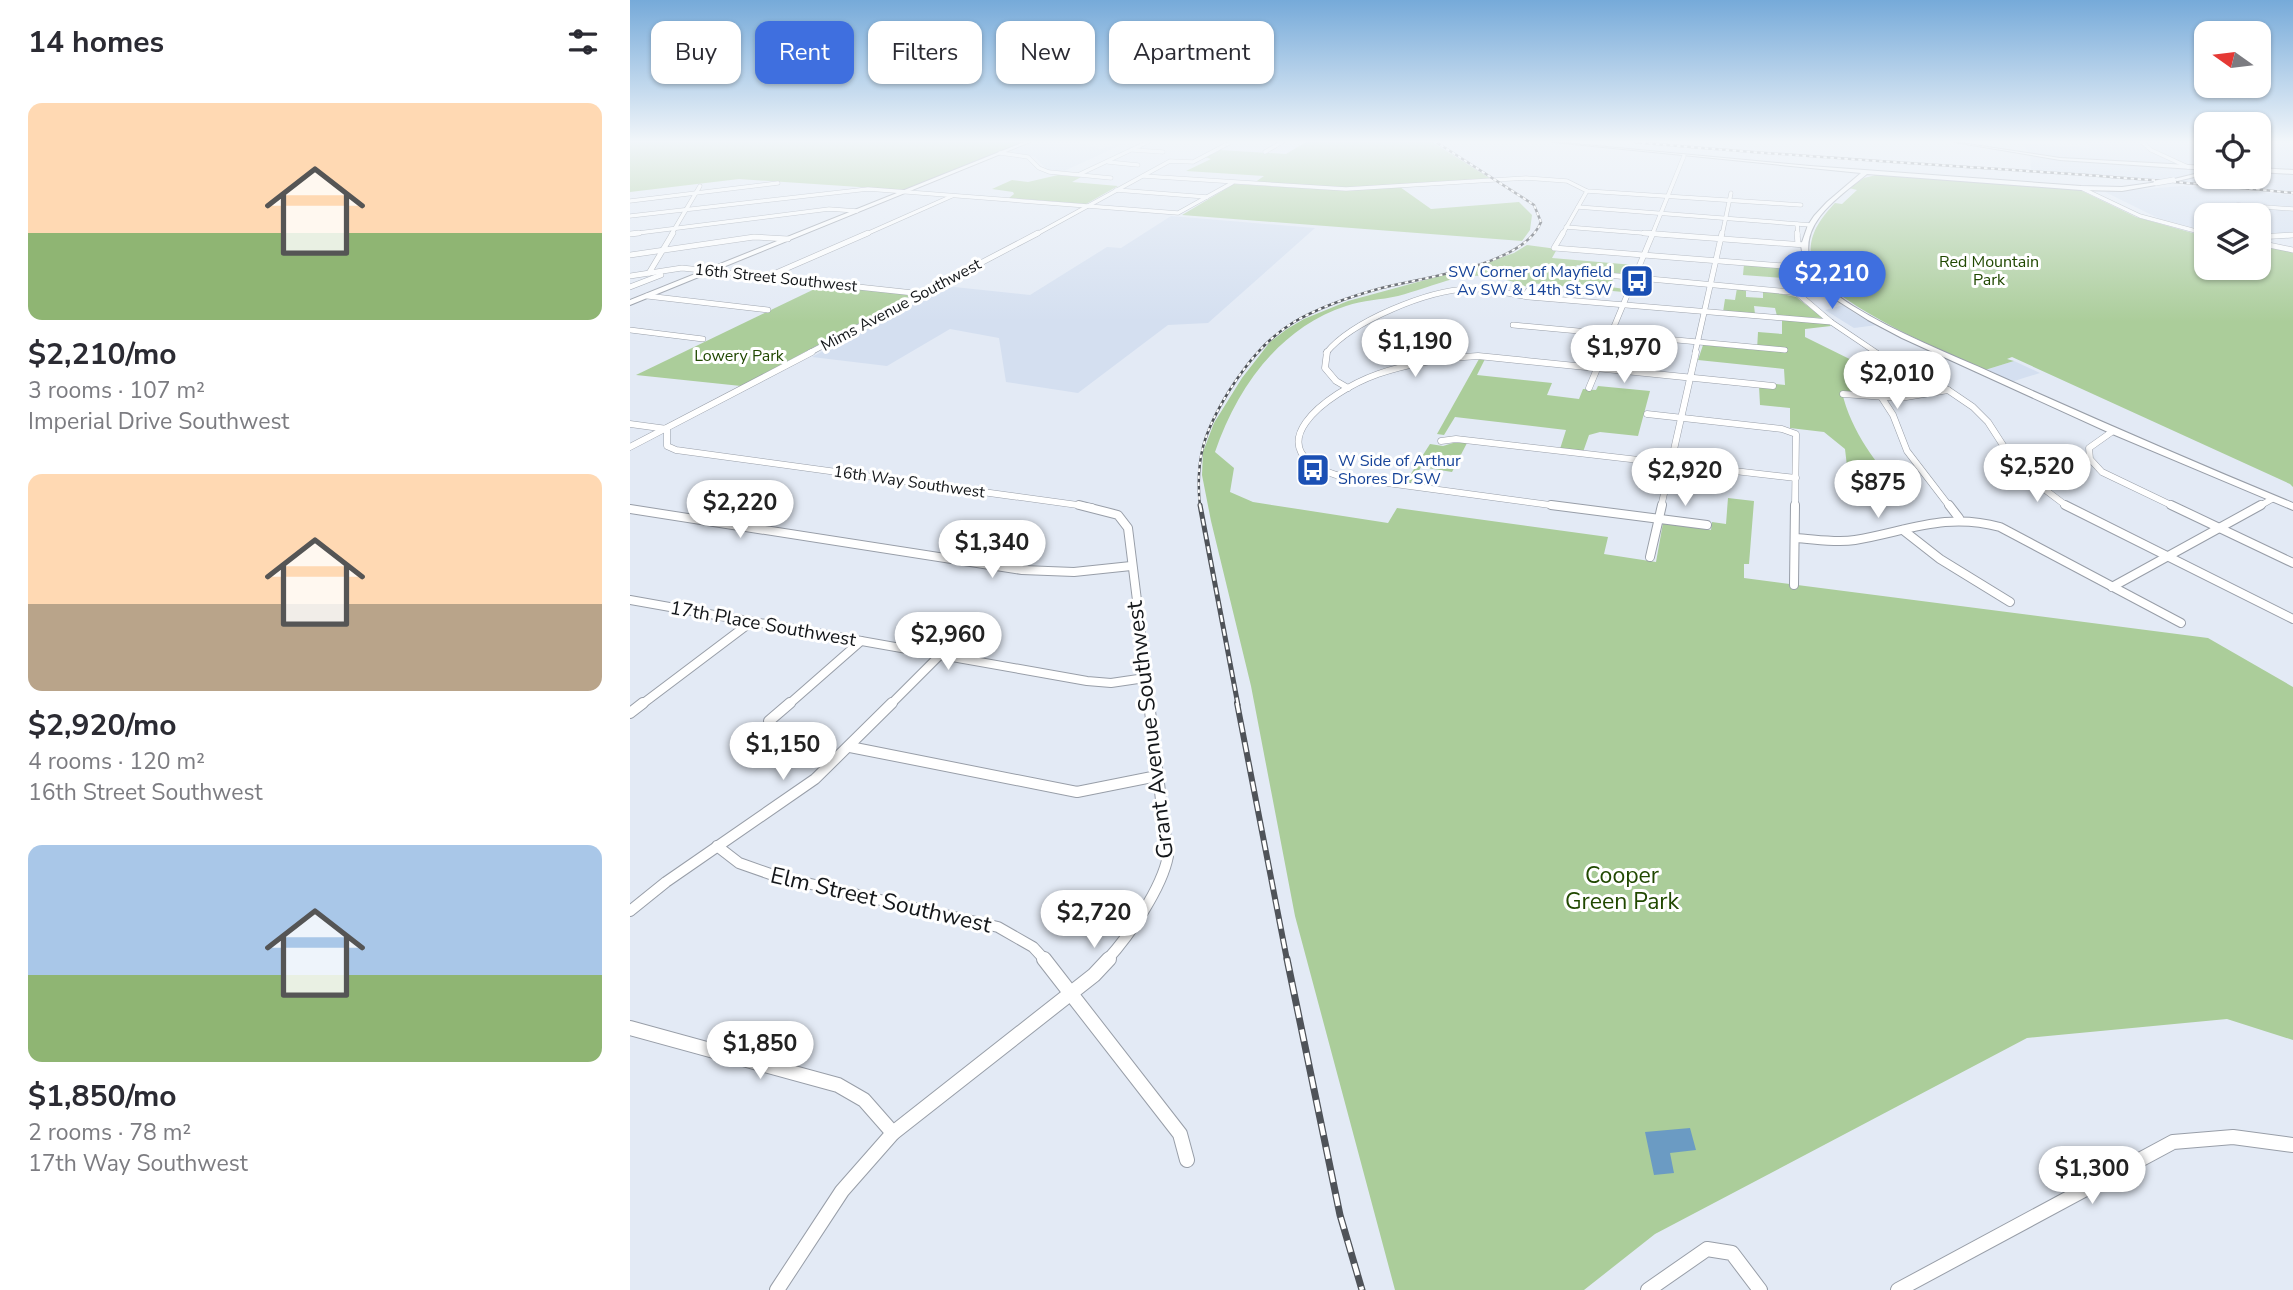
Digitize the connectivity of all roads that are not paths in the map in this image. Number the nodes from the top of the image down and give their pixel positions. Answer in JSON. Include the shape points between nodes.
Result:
{"nodes":[{"id":1,"x":691,"y":202,"type":"edge"},
{"id":2,"x":744,"y":202,"type":"edge"},
{"id":3,"x":879,"y":202,"type":"edge"},
{"id":4,"x":939,"y":202,"type":"edge"},
{"id":5,"x":1035,"y":202,"type":"edge"},
{"id":6,"x":1093,"y":202,"type":"edge"},
{"id":7,"x":1200,"y":202,"type":"edge"},
{"id":8,"x":1581,"y":202,"type":"edge"},
{"id":9,"x":1664,"y":202,"type":"edge"},
{"id":10,"x":1730,"y":202,"type":"edge"},
{"id":11,"x":1751,"y":202,"type":"edge"},
{"id":12,"x":1832,"y":202,"type":"edge"},
{"id":13,"x":2111,"y":202,"type":"edge"},
{"id":14,"x":1801,"y":205,"type":"dead end"},
{"id":15,"x":1086,"y":206,"type":"junction"},
{"id":16,"x":1578,"y":207,"type":"junction"},
{"id":17,"x":2271,"y":207,"type":"edge"},
{"id":18,"x":687,"y":209,"type":"junction"},
{"id":19,"x":2293,"y":209,"type":"edge"},
{"id":20,"x":857,"y":211,"type":"junction"},
{"id":21,"x":1659,"y":214,"type":"junction"},
{"id":22,"x":630,"y":216,"type":"edge"},
{"id":23,"x":1724,"y":219,"type":"junction"},
{"id":24,"x":1797,"y":224,"type":"junction"},
{"id":25,"x":1811,"y":225,"type":"junction"},
{"id":26,"x":1566,"y":227,"type":"junction"},
{"id":27,"x":675,"y":228,"type":"junction"},
{"id":28,"x":2194,"y":231,"type":"edge"},
{"id":29,"x":1651,"y":233,"type":"junction"},
{"id":30,"x":630,"y":234,"type":"edge"},
{"id":31,"x":2293,"y":235,"type":"edge"},
{"id":32,"x":2271,"y":236,"type":"edge"},
{"id":33,"x":1721,"y":238,"type":"junction"},
{"id":34,"x":788,"y":239,"type":"junction"},
{"id":35,"x":1801,"y":244,"type":"junction"},
{"id":36,"x":2271,"y":245,"type":"edge"},
{"id":37,"x":660,"y":250,"type":"junction"},
{"id":38,"x":2293,"y":250,"type":"edge"},
{"id":39,"x":1643,"y":254,"type":"junction"},
{"id":40,"x":630,"y":255,"type":"edge"},
{"id":41,"x":1716,"y":260,"type":"junction"},
{"id":42,"x":1810,"y":268,"type":"junction"},
{"id":43,"x":672,"y":269,"type":"junction"},
{"id":44,"x":709,"y":271,"type":"junction"},
{"id":45,"x":1574,"y":272,"type":"dead end"},
{"id":46,"x":649,"y":273,"type":"junction"},
{"id":47,"x":630,"y":276,"type":"edge"},
{"id":48,"x":768,"y":277,"type":"junction"},
{"id":49,"x":1634,"y":278,"type":"junction"},
{"id":50,"x":1710,"y":284,"type":"junction"},
{"id":51,"x":1533,"y":285,"type":"dead end"},
{"id":52,"x":630,"y":287,"type":"edge"},
{"id":53,"x":1829,"y":291,"type":"junction"},
{"id":54,"x":1797,"y":293,"type":"junction"},
{"id":55,"x":923,"y":294,"type":"junction"},
{"id":56,"x":647,"y":296,"type":"junction"},
{"id":57,"x":1524,"y":296,"type":"junction"},
{"id":58,"x":630,"y":303,"type":"edge"},
{"id":59,"x":1623,"y":305,"type":"junction"},
{"id":60,"x":768,"y":310,"type":"dead end"},
{"id":61,"x":1704,"y":312,"type":"junction"},
{"id":62,"x":1831,"y":322,"type":"junction"},
{"id":63,"x":1513,"y":325,"type":"dead end"},
{"id":64,"x":630,"y":330,"type":"edge"},
{"id":65,"x":1611,"y":334,"type":"junction"},
{"id":66,"x":703,"y":340,"type":"dead end"},
{"id":67,"x":1697,"y":342,"type":"junction"},
{"id":68,"x":1785,"y":350,"type":"dead end"},
{"id":69,"x":1597,"y":369,"type":"junction"},
{"id":70,"x":1689,"y":378,"type":"junction"},
{"id":71,"x":1773,"y":386,"type":"dead end"},
{"id":72,"x":1348,"y":388,"type":"junction"},
{"id":73,"x":1589,"y":388,"type":"dead end"},
{"id":74,"x":1948,"y":390,"type":"junction"},
{"id":75,"x":1843,"y":394,"type":"dead end"},
{"id":76,"x":1882,"y":398,"type":"junction"},
{"id":77,"x":1647,"y":414,"type":"dead end"},
{"id":78,"x":1681,"y":417,"type":"junction"},
{"id":79,"x":630,"y":424,"type":"edge"},
{"id":80,"x":667,"y":429,"type":"junction"},
{"id":81,"x":2113,"y":430,"type":"junction"},
{"id":82,"x":1441,"y":441,"type":"dead end"},
{"id":83,"x":630,"y":447,"type":"edge"},
{"id":84,"x":1671,"y":464,"type":"junction"},
{"id":85,"x":1796,"y":478,"type":"junction"},
{"id":86,"x":2272,"y":499,"type":"junction"},
{"id":87,"x":1081,"y":506,"type":"joint"},
{"id":88,"x":2293,"y":507,"type":"edge"},
{"id":89,"x":630,"y":509,"type":"edge"},
{"id":90,"x":1959,"y":518,"type":"junction"},
{"id":91,"x":1658,"y":519,"type":"junction"},
{"id":92,"x":1707,"y":525,"type":"dead end"},
{"id":93,"x":2219,"y":528,"type":"junction"},
{"id":94,"x":1903,"y":530,"type":"junction"},
{"id":95,"x":1795,"y":538,"type":"junction"},
{"id":96,"x":2167,"y":556,"type":"junction"},
{"id":97,"x":1650,"y":557,"type":"dead end"},
{"id":98,"x":2293,"y":564,"type":"edge"},
{"id":99,"x":1131,"y":566,"type":"junction"},
{"id":100,"x":1794,"y":585,"type":"dead end"},
{"id":101,"x":2112,"y":587,"type":"junction"},
{"id":102,"x":630,"y":600,"type":"edge"},
{"id":103,"x":2010,"y":602,"type":"dead end"},
{"id":104,"x":2293,"y":619,"type":"edge"},
{"id":105,"x":751,"y":622,"type":"junction"},
{"id":106,"x":2180,"y":623,"type":"dead end"},
{"id":107,"x":861,"y":641,"type":"junction"},
{"id":108,"x":940,"y":655,"type":"junction"},
{"id":109,"x":1145,"y":678,"type":"junction"},
{"id":110,"x":630,"y":713,"type":"edge"},
{"id":111,"x":769,"y":721,"type":"dead end"},
{"id":112,"x":850,"y":747,"type":"junction"},
{"id":113,"x":1157,"y":776,"type":"junction"},
{"id":114,"x":717,"y":846,"type":"junction"},
{"id":115,"x":630,"y":911,"type":"edge"},
{"id":116,"x":1070,"y":993,"type":"junction"},
{"id":117,"x":630,"y":1028,"type":"edge"},
{"id":118,"x":893,"y":1132,"type":"junction"},
{"id":119,"x":2293,"y":1145,"type":"edge"},
{"id":120,"x":1187,"y":1160,"type":"dead end"},
{"id":121,"x":777,"y":1290,"type":"edge"},
{"id":122,"x":1648,"y":1290,"type":"edge"},
{"id":123,"x":1759,"y":1290,"type":"edge"},
{"id":124,"x":1898,"y":1290,"type":"edge"}],
"edges":[{"from":1,"to":18,"type":"street"},
{"from":2,"to":18,"type":"street"},
{"from":3,"to":20,"type":"main road"},
{"from":4,"to":48,"type":"street"},
{"from":5,"to":15,"type":"street"},
{"from":6,"to":15,"type":"street","name":"Mims Avenue Southwest"},
{"from":7,"to":15,"type":"street","via":[[1182,213]]},
{"from":8,"to":16,"type":"street"},
{"from":9,"to":21,"type":"street"},
{"from":10,"to":23,"type":"street"},
{"from":11,"to":14,"type":"street"},
{"from":12,"to":25,"type":"main road"},
{"from":13,"to":28,"type":"street","via":[[2140,216]]},
{"from":15,"to":55,"type":"street","name":"Mims Avenue Southwest"},
{"from":16,"to":21,"type":"street"},
{"from":16,"to":26,"type":"street"},
{"from":17,"to":19,"type":"street"},
{"from":18,"to":22,"type":"street"},
{"from":18,"to":27,"type":"street"},
{"from":20,"to":27,"type":"street","via":[[829,209]]},
{"from":20,"to":34,"type":"main road"},
{"from":21,"to":23,"type":"street"},
{"from":21,"to":29,"type":"street"},
{"from":23,"to":24,"type":"street"},
{"from":23,"to":33,"type":"street"},
{"from":24,"to":25,"type":"street"},
{"from":24,"to":35,"type":"street"},
{"from":25,"to":35,"type":"main road"},
{"from":26,"to":29,"type":"street"},
{"from":26,"to":39,"type":"street","via":[[1554,248]]},
{"from":27,"to":30,"type":"street"},
{"from":27,"to":37,"type":"street"},
{"from":29,"to":33,"type":"street"},
{"from":29,"to":39,"type":"street"},
{"from":31,"to":32,"type":"street"},
{"from":33,"to":35,"type":"street"},
{"from":33,"to":41,"type":"street"},
{"from":34,"to":37,"type":"street","via":[[754,237]]},
{"from":34,"to":44,"type":"main road"},
{"from":35,"to":42,"type":"main road"},
{"from":36,"to":38,"type":"street"},
{"from":37,"to":40,"type":"street"},
{"from":37,"to":46,"type":"street"},
{"from":39,"to":41,"type":"street"},
{"from":39,"to":49,"type":"street"},
{"from":41,"to":42,"type":"street"},
{"from":41,"to":50,"type":"street"},
{"from":42,"to":53,"type":"main road"},
{"from":43,"to":44,"type":"street","name":"16th Street Southwest"},
{"from":43,"to":46,"type":"street","name":"16th Street Southwest"},
{"from":43,"to":52,"type":"street"},
{"from":44,"to":48,"type":"street","name":"16th Street Southwest"},
{"from":44,"to":56,"type":"main road"},
{"from":45,"to":49,"type":"street"},
{"from":46,"to":47,"type":"street","name":"16th Street Southwest"},
{"from":48,"to":55,"type":"street","name":"16th Street Southwest"},
{"from":49,"to":50,"type":"street"},
{"from":49,"to":59,"type":"street"},
{"from":50,"to":54,"type":"street"},
{"from":50,"to":61,"type":"street"},
{"from":51,"to":57,"type":"street"},
{"from":53,"to":54,"type":"street"},
{"from":53,"to":81,"type":"main road","via":[[1873,320]]},
{"from":54,"to":62,"type":"street"},
{"from":55,"to":80,"type":"street","name":"Mims Avenue Southwest"},
{"from":56,"to":58,"type":"main road"},
{"from":56,"to":60,"type":"street"},
{"from":57,"to":59,"type":"street"},
{"from":57,"to":72,"type":"street","via":[[1452,290],[1374,320],[1326,353],[1324,365],[1331,377]]},
{"from":59,"to":61,"type":"street"},
{"from":59,"to":65,"type":"street"},
{"from":61,"to":62,"type":"street"},
{"from":61,"to":67,"type":"street"},
{"from":62,"to":74,"type":"street","via":[[1874,352]]},
{"from":63,"to":65,"type":"street"},
{"from":64,"to":66,"type":"street"},
{"from":65,"to":67,"type":"street"},
{"from":65,"to":69,"type":"street"},
{"from":67,"to":68,"type":"street"},
{"from":67,"to":70,"type":"street"},
{"from":69,"to":70,"type":"street"},
{"from":69,"to":72,"type":"street","via":[[1478,356],[1406,367]]},
{"from":69,"to":73,"type":"street"},
{"from":70,"to":71,"type":"street"},
{"from":70,"to":78,"type":"street"},
{"from":72,"to":91,"type":"street","via":[[1325,402],[1297,436],[1307,461],[1323,471],[1398,486]]},
{"from":74,"to":76,"type":"street"},
{"from":74,"to":96,"type":"street","via":[[1982,415],[2019,470],[2045,493]]},
{"from":75,"to":76,"type":"street"},
{"from":76,"to":90,"type":"street","via":[[1908,451]]},
{"from":77,"to":78,"type":"street"},
{"from":78,"to":84,"type":"street"},
{"from":78,"to":85,"type":"street","via":[[1793,431]]},
{"from":79,"to":80,"type":"street"},
{"from":80,"to":83,"type":"street","name":"Mims Avenue Southwest"},
{"from":80,"to":87,"type":"street","name":"16th Way Southwest","via":[[667,446],[676,450]]},
{"from":81,"to":86,"type":"main road"},
{"from":81,"to":93,"type":"street","via":[[2089,448],[2094,465]]},
{"from":82,"to":84,"type":"street"},
{"from":84,"to":85,"type":"street"},
{"from":84,"to":91,"type":"street"},
{"from":85,"to":95,"type":"street"},
{"from":86,"to":88,"type":"main road"},
{"from":86,"to":93,"type":"street"},
{"from":87,"to":99,"type":"street","name":"Grant Avenue Southwest","via":[[1122,518],[1128,528]]},
{"from":89,"to":99,"type":"street","via":[[1022,570],[1074,572]]},
{"from":90,"to":94,"type":"street"},
{"from":90,"to":101,"type":"street","via":[[2000,527]]},
{"from":91,"to":92,"type":"street"},
{"from":91,"to":97,"type":"street"},
{"from":93,"to":96,"type":"street"},
{"from":93,"to":98,"type":"street"},
{"from":94,"to":95,"type":"street","via":[[1852,540]]},
{"from":94,"to":103,"type":"street","via":[[1954,569]]},
{"from":95,"to":100,"type":"street"},
{"from":96,"to":101,"type":"street"},
{"from":96,"to":104,"type":"street"},
{"from":99,"to":109,"type":"street","name":"Grant Avenue Southwest"},
{"from":101,"to":106,"type":"street"},
{"from":102,"to":105,"type":"street","name":"17th Place Southwest"},
{"from":105,"to":107,"type":"street","name":"17th Place Southwest"},
{"from":105,"to":110,"type":"street"},
{"from":107,"to":108,"type":"street","name":"17th Place Southwest"},
{"from":107,"to":111,"type":"street"},
{"from":108,"to":109,"type":"street","name":"17th Place Southwest","via":[[1100,682]]},
{"from":108,"to":112,"type":"street"},
{"from":109,"to":113,"type":"street","name":"Grant Avenue Southwest"},
{"from":112,"to":113,"type":"street","via":[[1077,792]]},
{"from":112,"to":114,"type":"street","via":[[815,779]]},
{"from":113,"to":116,"type":"street","name":"Grant Avenue Southwest","via":[[1168,856],[1165,872],[1120,946]]},
{"from":114,"to":115,"type":"street"},
{"from":114,"to":116,"type":"street","name":"Elm Street Southwest","via":[[739,863],[776,876],[1010,932],[1033,947]]},
{"from":116,"to":118,"type":"street","name":"Grant Avenue Southwest"},
{"from":116,"to":120,"type":"street","name":"Elm Street Southwest","via":[[1180,1134]]},
{"from":117,"to":118,"type":"street","via":[[838,1086],[864,1100]]},
{"from":118,"to":121,"type":"street","name":"Grant Avenue Southwest","via":[[842,1191]]},
{"from":119,"to":124,"type":"street","via":[[2256,1137],[2210,1136],[2173,1142]]},
{"from":122,"to":123,"type":"street","via":[[1707,1249],[1732,1253]]}]}
